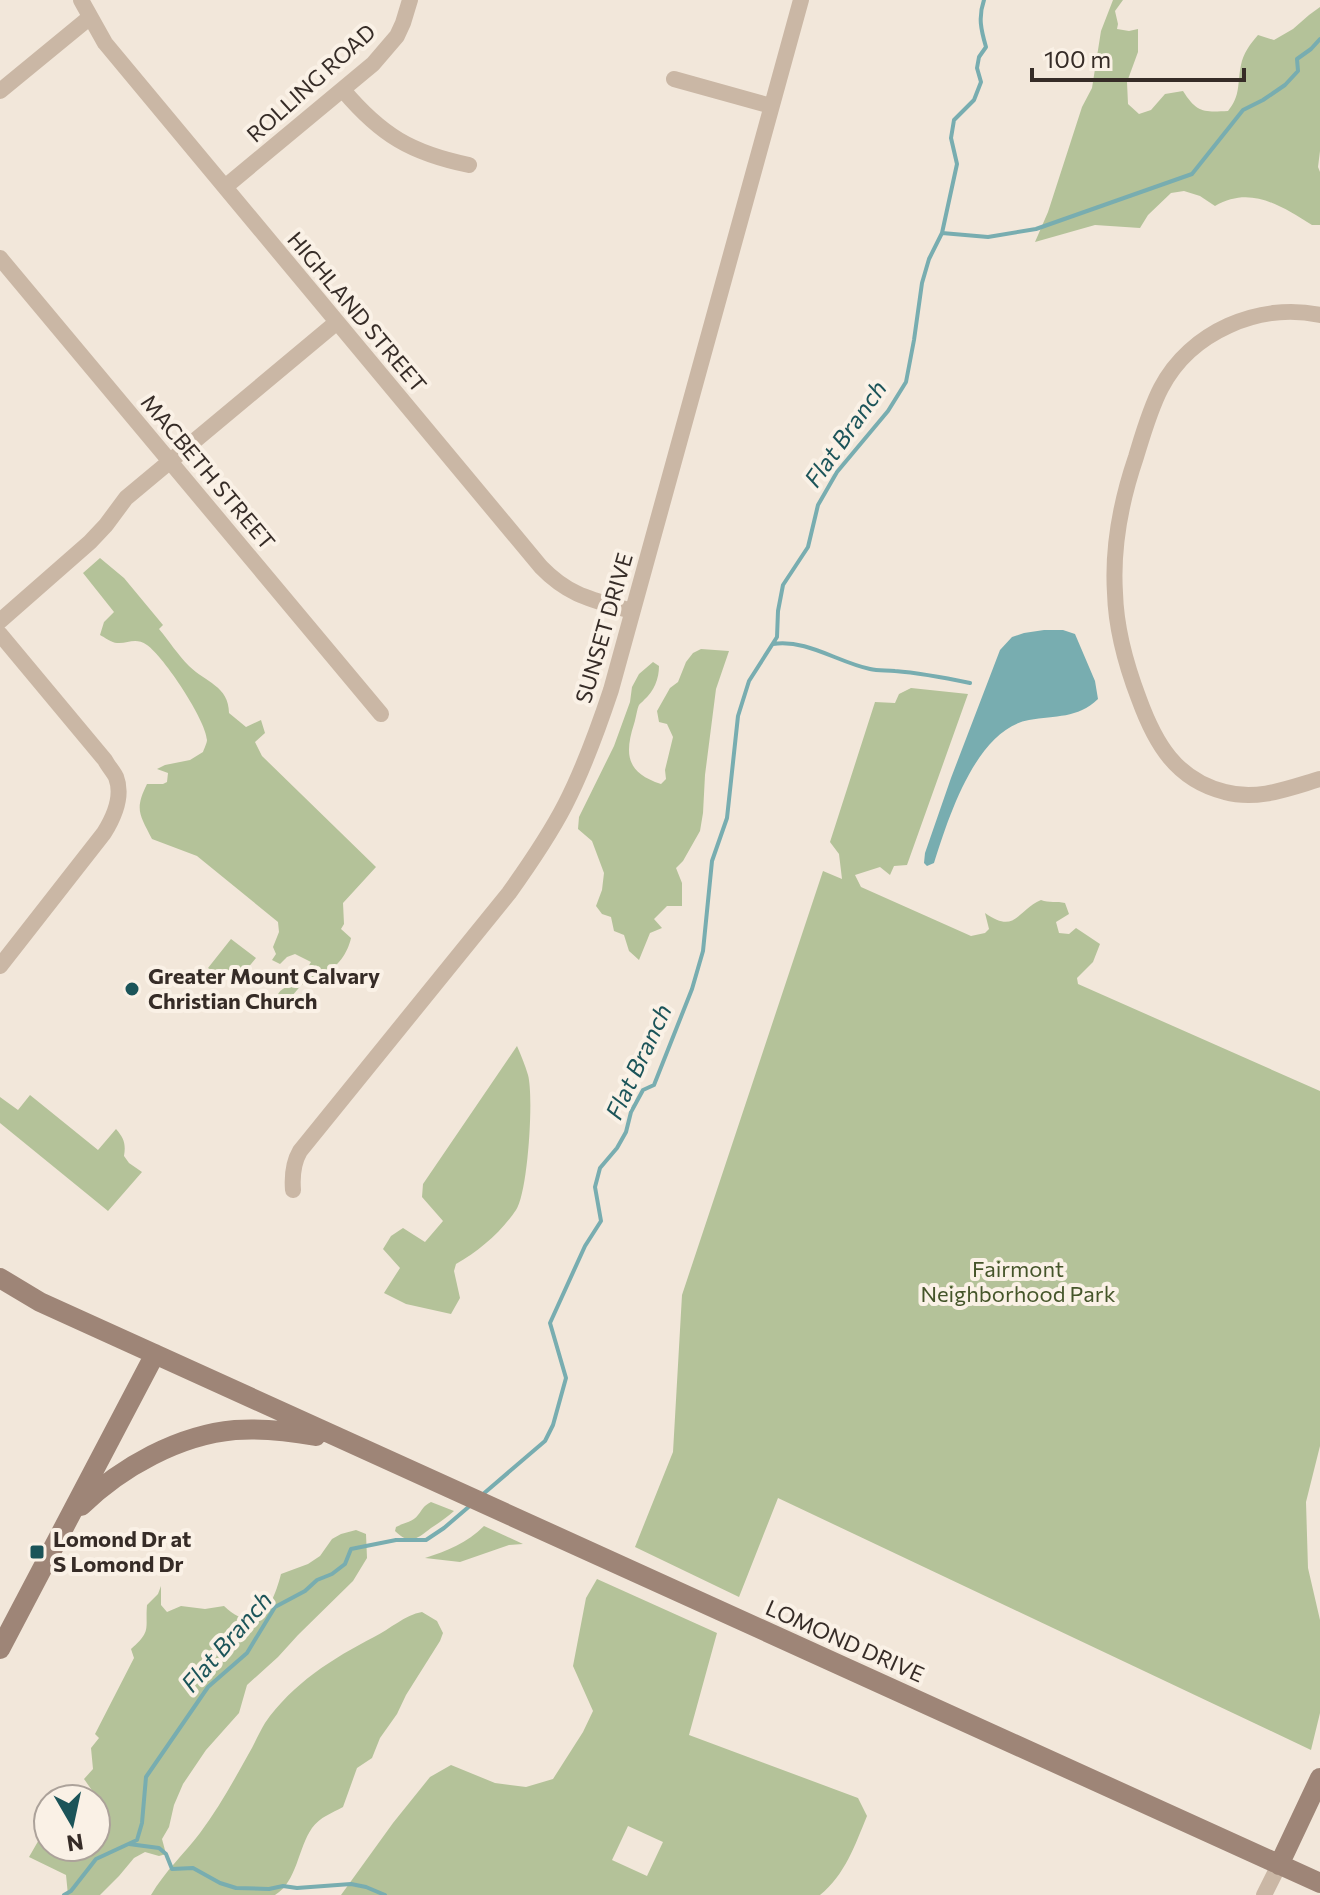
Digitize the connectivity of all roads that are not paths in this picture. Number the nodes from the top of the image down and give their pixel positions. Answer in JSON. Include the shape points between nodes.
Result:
{"nodes":[{"id":1,"x":81,"y":0,"type":"edge"},
{"id":2,"x":410,"y":0,"type":"edge"},
{"id":3,"x":801,"y":0,"type":"edge"},
{"id":4,"x":89,"y":18,"type":"junction"},
{"id":5,"x":674,"y":79,"type":"dead end"},
{"id":6,"x":343,"y":90,"type":"junction"},
{"id":7,"x":0,"y":91,"type":"edge"},
{"id":8,"x":771,"y":106,"type":"junction"},
{"id":9,"x":469,"y":165,"type":"dead end"},
{"id":10,"x":225,"y":187,"type":"junction"},
{"id":11,"x":0,"y":258,"type":"edge"},
{"id":12,"x":1320,"y":315,"type":"edge"},
{"id":13,"x":337,"y":322,"type":"junction"},
{"id":14,"x":170,"y":461,"type":"junction"},
{"id":15,"x":632,"y":611,"type":"junction"},
{"id":16,"x":0,"y":621,"type":"edge"},
{"id":17,"x":0,"y":634,"type":"edge"},
{"id":18,"x":381,"y":714,"type":"dead end"},
{"id":19,"x":1320,"y":779,"type":"edge"},
{"id":20,"x":0,"y":966,"type":"edge"},
{"id":21,"x":293,"y":1190,"type":"dead end"},
{"id":22,"x":0,"y":1278,"type":"edge"},
{"id":23,"x":155,"y":1354,"type":"junction"},
{"id":24,"x":349,"y":1442,"type":"junction"},
{"id":25,"x":70,"y":1517,"type":"junction"},
{"id":26,"x":0,"y":1649,"type":"edge"},
{"id":27,"x":1320,"y":1778,"type":"edge"},
{"id":28,"x":1279,"y":1865,"type":"junction"},
{"id":29,"x":1320,"y":1883,"type":"edge"},
{"id":30,"x":1264,"y":1895,"type":"edge"}],
"edges":[{"from":1,"to":4,"type":"street","name":"HIGHLAND STREET"},
{"from":2,"to":6,"type":"street","name":"ROLLING ROAD","via":[[385,52]]},
{"from":3,"to":8,"type":"street","name":"SUNSET DRIVE"},
{"from":4,"to":7,"type":"street"},
{"from":4,"to":10,"type":"street","name":"HIGHLAND STREET"},
{"from":5,"to":8,"type":"street"},
{"from":6,"to":9,"type":"street","via":[[400,142]]},
{"from":6,"to":10,"type":"street","name":"ROLLING ROAD"},
{"from":8,"to":15,"type":"street","name":"SUNSET DRIVE"},
{"from":10,"to":13,"type":"street","name":"HIGHLAND STREET"},
{"from":11,"to":14,"type":"street","name":"MACBETH STREET"},
{"from":12,"to":19,"type":"street","via":[[1267,313],[1231,324],[1181,360],[1161,387],[1142,436],[1118,522],[1114,564],[1126,665],[1149,725],[1169,758],[1190,777],[1242,795]]},
{"from":13,"to":14,"type":"street"},
{"from":13,"to":15,"type":"street","name":"HIGHLAND STREET","via":[[547,574],[582,597]]},
{"from":14,"to":16,"type":"street","via":[[126,498],[90,542]]},
{"from":14,"to":18,"type":"street","name":"MACBETH STREET"},
{"from":15,"to":21,"type":"street","name":"SUNSET DRIVE","via":[[597,732],[563,808],[509,893],[300,1151]]},
{"from":17,"to":20,"type":"street","via":[[105,760],[119,791],[104,833]]},
{"from":22,"to":23,"type":"main road"},
{"from":23,"to":24,"type":"main road","name":"LOMOND DRIVE"},
{"from":23,"to":25,"type":"main road","name":"LOMOND DRIVE"},
{"from":24,"to":25,"type":"main road","name":"LOMOND DRIVE","via":[[262,1429],[202,1436],[140,1463],[106,1484]]},
{"from":24,"to":28,"type":"main road","name":"LOMOND DRIVE"},
{"from":25,"to":26,"type":"main road","name":"LOMOND DRIVE"},
{"from":27,"to":28,"type":"main road"},
{"from":28,"to":29,"type":"main road","name":"LOMOND DRIVE"},
{"from":28,"to":30,"type":"street"}]}
